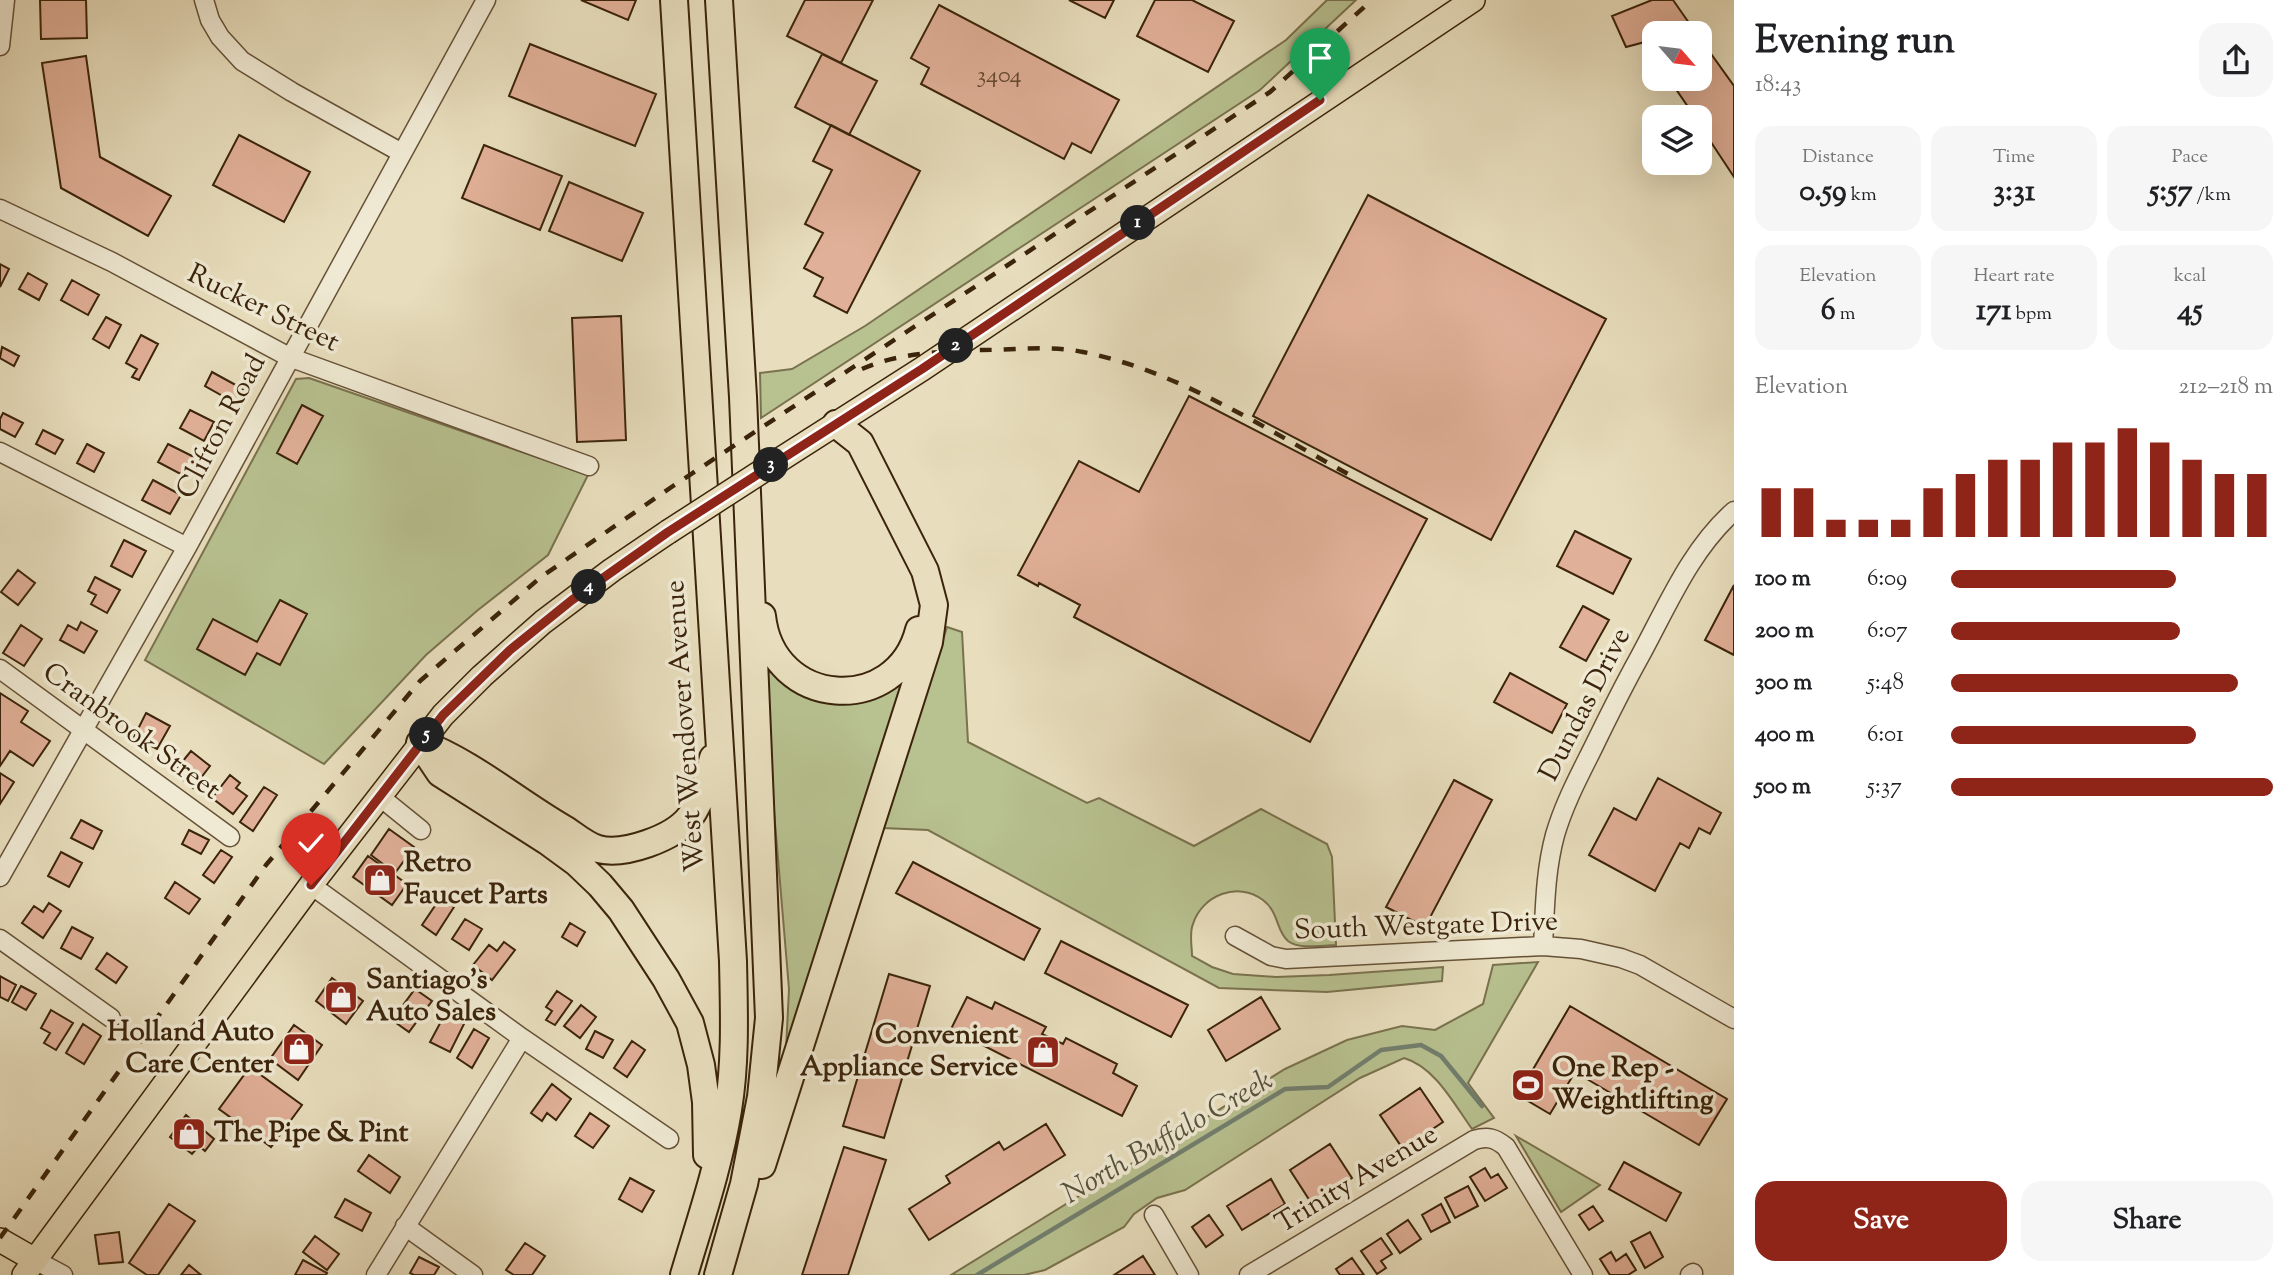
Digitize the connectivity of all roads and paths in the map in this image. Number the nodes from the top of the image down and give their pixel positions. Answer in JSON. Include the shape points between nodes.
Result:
{"nodes":[{"id":1,"x":5,"y":0,"type":"edge"},
{"id":2,"x":204,"y":0,"type":"edge"},
{"id":3,"x":486,"y":0,"type":"edge"},
{"id":4,"x":674,"y":0,"type":"edge"},
{"id":5,"x":719,"y":0,"type":"edge"},
{"id":6,"x":1473,"y":0,"type":"edge"},
{"id":7,"x":0,"y":46,"type":"edge"},
{"id":8,"x":402,"y":153,"type":"junction"},
{"id":9,"x":0,"y":209,"type":"edge"},
{"id":10,"x":289,"y":356,"type":"junction"},
{"id":11,"x":743,"y":397,"type":"junction"},
{"id":12,"x":836,"y":424,"type":"junction"},
{"id":13,"x":0,"y":452,"type":"edge"},
{"id":14,"x":589,"y":466,"type":"dead end"},
{"id":15,"x":1734,"y":511,"type":"edge"},
{"id":16,"x":187,"y":547,"type":"junction"},
{"id":17,"x":0,"y":669,"type":"edge"},
{"id":18,"x":85,"y":729,"type":"junction"},
{"id":19,"x":718,"y":736,"type":"junction"},
{"id":20,"x":419,"y":743,"type":"junction"},
{"id":21,"x":379,"y":796,"type":"junction"},
{"id":22,"x":421,"y":830,"type":"dead end"},
{"id":23,"x":230,"y":837,"type":"dead end"},
{"id":24,"x":0,"y":877,"type":"edge"},
{"id":25,"x":311,"y":885,"type":"junction"},
{"id":26,"x":1235,"y":936,"type":"dead end"},
{"id":27,"x":0,"y":939,"type":"edge"},
{"id":28,"x":1544,"y":946,"type":"junction"},
{"id":29,"x":111,"y":1018,"type":"dead end"},
{"id":30,"x":1734,"y":1019,"type":"edge"},
{"id":31,"x":522,"y":1038,"type":"junction"},
{"id":32,"x":669,"y":1139,"type":"dead end"},
{"id":33,"x":708,"y":1193,"type":"junction"},
{"id":34,"x":1154,"y":1214,"type":"dead end"},
{"id":35,"x":405,"y":1226,"type":"junction"},
{"id":36,"x":0,"y":1240,"type":"edge"},
{"id":37,"x":30,"y":1268,"type":"edge"},
{"id":38,"x":63,"y":1275,"type":"edge"},
{"id":39,"x":376,"y":1275,"type":"edge"},
{"id":40,"x":473,"y":1275,"type":"edge"},
{"id":41,"x":684,"y":1275,"type":"edge"},
{"id":42,"x":719,"y":1275,"type":"edge"},
{"id":43,"x":1189,"y":1275,"type":"edge"},
{"id":44,"x":1250,"y":1275,"type":"edge"},
{"id":45,"x":1583,"y":1275,"type":"edge"}],
"edges":[{"from":1,"to":7,"type":"street"},
{"from":2,"to":8,"type":"street","via":[[220,37],[242,61]]},
{"from":3,"to":8,"type":"street","name":"Clifton Road"},
{"from":4,"to":19,"type":"highway","name":"West Wendover Avenue"},
{"from":5,"to":11,"type":"highway"},
{"from":6,"to":12,"type":"main road"},
{"from":8,"to":10,"type":"street","name":"Clifton Road"},
{"from":9,"to":10,"type":"street","name":"Rucker Street","via":[[112,262]]},
{"from":10,"to":14,"type":"street","name":"Rucker Street"},
{"from":10,"to":16,"type":"street","name":"Clifton Road"},
{"from":11,"to":12,"type":"highway","via":[[761,610],[769,647],[782,666],[804,682],[852,690],[881,682],[901,664],[916,640],[920,607],[911,575],[846,453]]},
{"from":11,"to":42,"type":"highway","via":[[769,1018],[744,1184]]},
{"from":12,"to":20,"type":"main road","bridge":true,"via":[[572,600],[518,643]]},
{"from":12,"to":42,"type":"highway","via":[[860,443],[925,570],[934,605],[929,642],[743,1228]]},
{"from":13,"to":16,"type":"street"},
{"from":15,"to":28,"type":"street","name":"Dundas Drive","via":[[1685,573],[1570,794],[1550,860]]},
{"from":16,"to":18,"type":"street","name":"Clifton Road"},
{"from":17,"to":18,"type":"street","name":"Cranbrook Street"},
{"from":18,"to":23,"type":"street","name":"Cranbrook Street"},
{"from":18,"to":24,"type":"street","name":"Clifton Road"},
{"from":19,"to":20,"type":"highway","via":[[706,786],[689,818],[659,841],[629,849],[598,849],[445,753]]},
{"from":19,"to":33,"type":"highway","name":"West Wendover Avenue","via":[[735,1035],[728,1110]]},
{"from":20,"to":21,"type":"main road"},
{"from":20,"to":33,"type":"highway","via":[[440,773],[547,841],[600,885],[666,979],[690,1023],[701,1065]]},
{"from":21,"to":22,"type":"street"},
{"from":21,"to":25,"type":"main road"},
{"from":25,"to":31,"type":"street"},
{"from":25,"to":37,"type":"main road"},
{"from":26,"to":28,"type":"street","name":"South Westgate Drive","via":[[1286,959]]},
{"from":27,"to":29,"type":"street"},
{"from":28,"to":30,"type":"street","name":"South Westgate Drive","via":[[1602,953],[1640,965]]},
{"from":31,"to":32,"type":"street"},
{"from":31,"to":35,"type":"street"},
{"from":33,"to":41,"type":"highway","name":"West Wendover Avenue"},
{"from":34,"to":43,"type":"street"},
{"from":35,"to":39,"type":"street"},
{"from":35,"to":40,"type":"street"},
{"from":36,"to":37,"type":"main road"},
{"from":37,"to":38,"type":"street"},
{"from":44,"to":45,"type":"street","name":"Trinity Avenue","via":[[1485,1137],[1506,1147]]}]}
